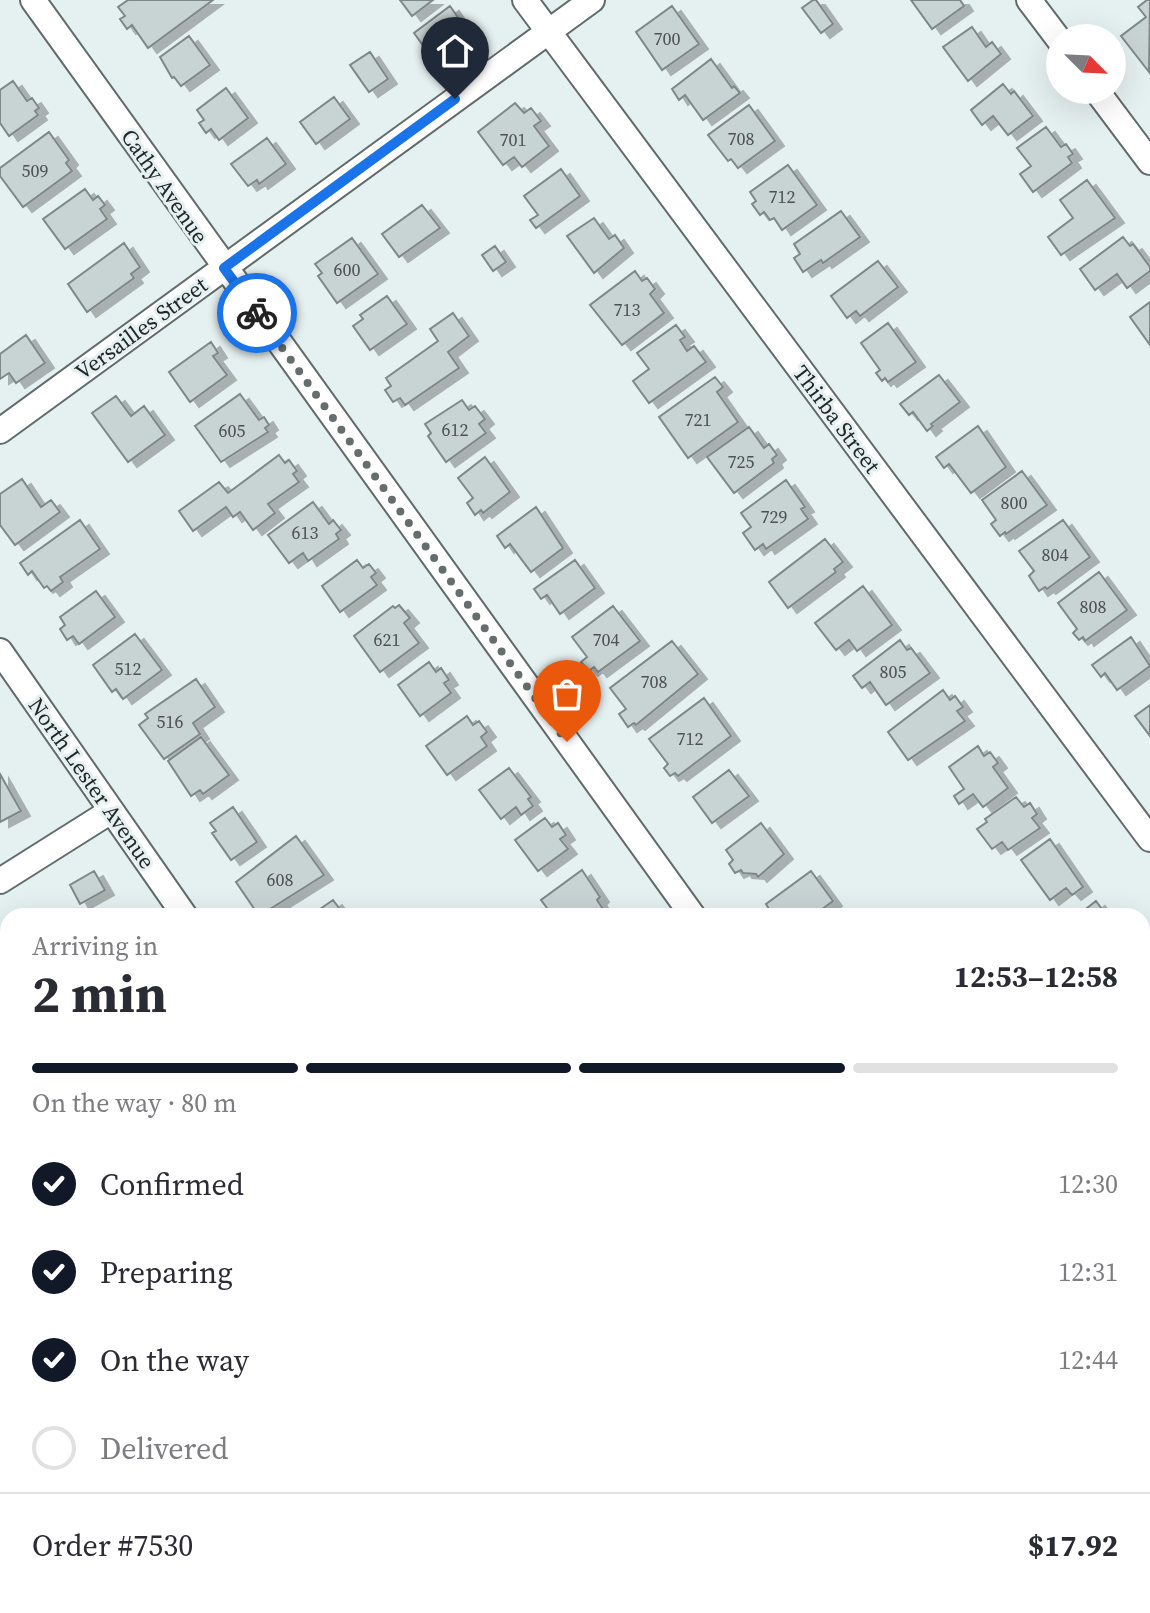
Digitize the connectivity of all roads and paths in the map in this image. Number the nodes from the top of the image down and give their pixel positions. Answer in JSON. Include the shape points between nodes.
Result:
{"nodes":[{"id":1,"x":33,"y":0,"type":"edge"},
{"id":2,"x":525,"y":0,"type":"edge"},
{"id":3,"x":592,"y":0,"type":"edge"},
{"id":4,"x":1029,"y":0,"type":"edge"},
{"id":5,"x":1047,"y":24,"type":"edge"},
{"id":6,"x":548,"y":31,"type":"junction"},
{"id":7,"x":1106,"y":104,"type":"edge"},
{"id":8,"x":1150,"y":162,"type":"edge"},
{"id":9,"x":224,"y":268,"type":"junction"},
{"id":10,"x":0,"y":431,"type":"edge"},
{"id":11,"x":0,"y":651,"type":"edge"},
{"id":12,"x":111,"y":811,"type":"junction"},
{"id":13,"x":1150,"y":839,"type":"edge"},
{"id":14,"x":0,"y":881,"type":"edge"},
{"id":15,"x":179,"y":908,"type":"edge"},
{"id":16,"x":687,"y":908,"type":"edge"}],
"edges":[{"from":1,"to":9,"type":"street","name":"Cathy Avenue"},
{"from":2,"to":6,"type":"street","name":"Thirba Street"},
{"from":3,"to":6,"type":"street","name":"Versailles Street"},
{"from":4,"to":5,"type":"street"},
{"from":6,"to":9,"type":"street","name":"Versailles Street"},
{"from":6,"to":13,"type":"street","name":"Thirba Street"},
{"from":7,"to":8,"type":"street"},
{"from":9,"to":10,"type":"street","name":"Versailles Street"},
{"from":9,"to":16,"type":"street","name":"Cathy Avenue"},
{"from":11,"to":12,"type":"street","name":"North Lester Avenue"},
{"from":12,"to":14,"type":"street"},
{"from":12,"to":15,"type":"street","name":"North Lester Avenue"}]}
